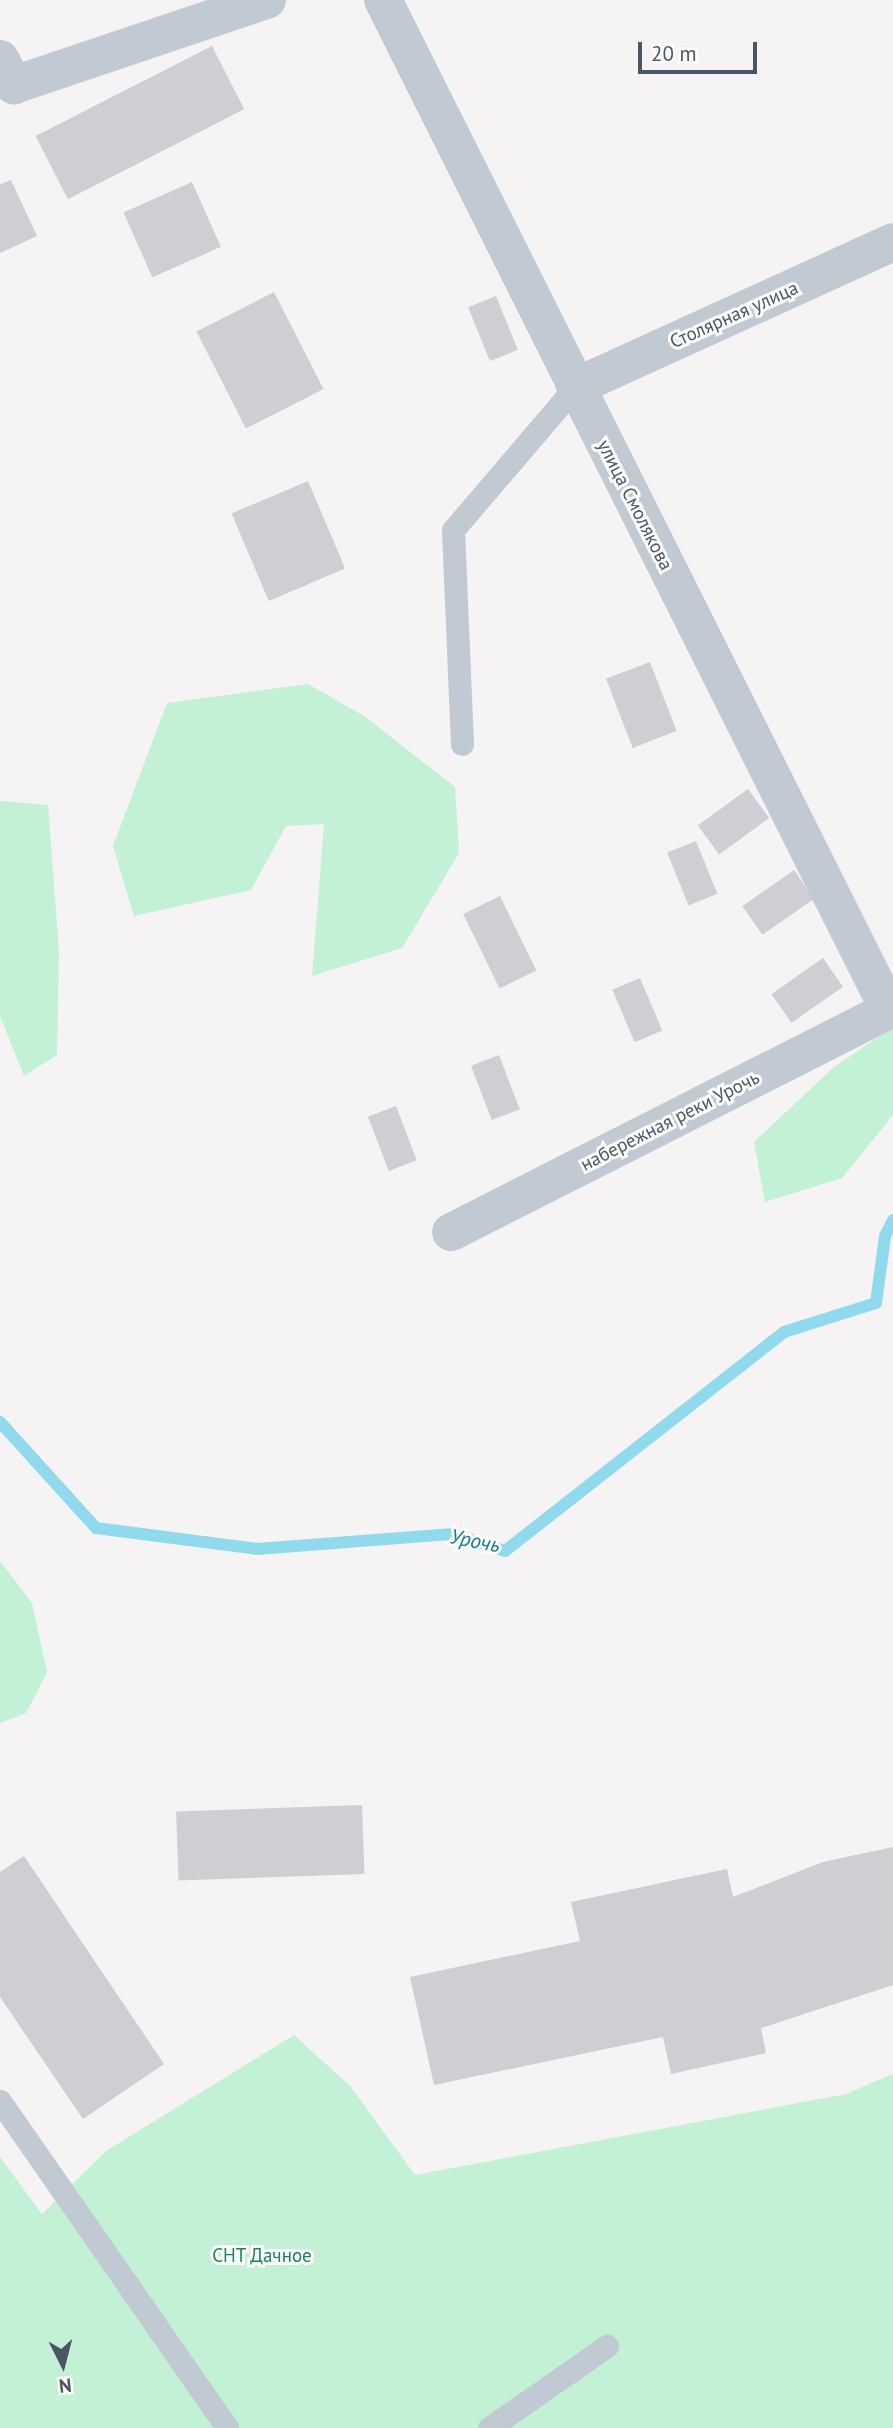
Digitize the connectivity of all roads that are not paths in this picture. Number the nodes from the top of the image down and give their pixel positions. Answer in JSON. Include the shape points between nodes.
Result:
{"nodes":[{"id":1,"x":267,"y":0,"type":"edge"},
{"id":2,"x":383,"y":0,"type":"edge"},
{"id":3,"x":0,"y":59,"type":"edge"},
{"id":4,"x":893,"y":243,"type":"edge"},
{"id":5,"x":575,"y":387,"type":"junction"},
{"id":6,"x":462,"y":744,"type":"dead end"},
{"id":7,"x":889,"y":1010,"type":"joint"},
{"id":8,"x":451,"y":1232,"type":"dead end"},
{"id":9,"x":0,"y":2101,"type":"edge"},
{"id":10,"x":607,"y":2346,"type":"dead end"},
{"id":11,"x":495,"y":2427,"type":"edge"},
{"id":12,"x":227,"y":2428,"type":"edge"}],
"edges":[{"from":1,"to":3,"type":"street","via":[[14,85]]},
{"from":2,"to":5,"type":"street","name":"улица Смолякова"},
{"from":4,"to":5,"type":"street","name":"Столярная улица"},
{"from":5,"to":6,"type":"lane","via":[[453,530]]},
{"from":5,"to":7,"type":"street","name":"улица Смолякова"},
{"from":7,"to":8,"type":"street","name":"набережная реки Урочь"},
{"from":9,"to":12,"type":"lane"},
{"from":10,"to":11,"type":"lane"}]}
